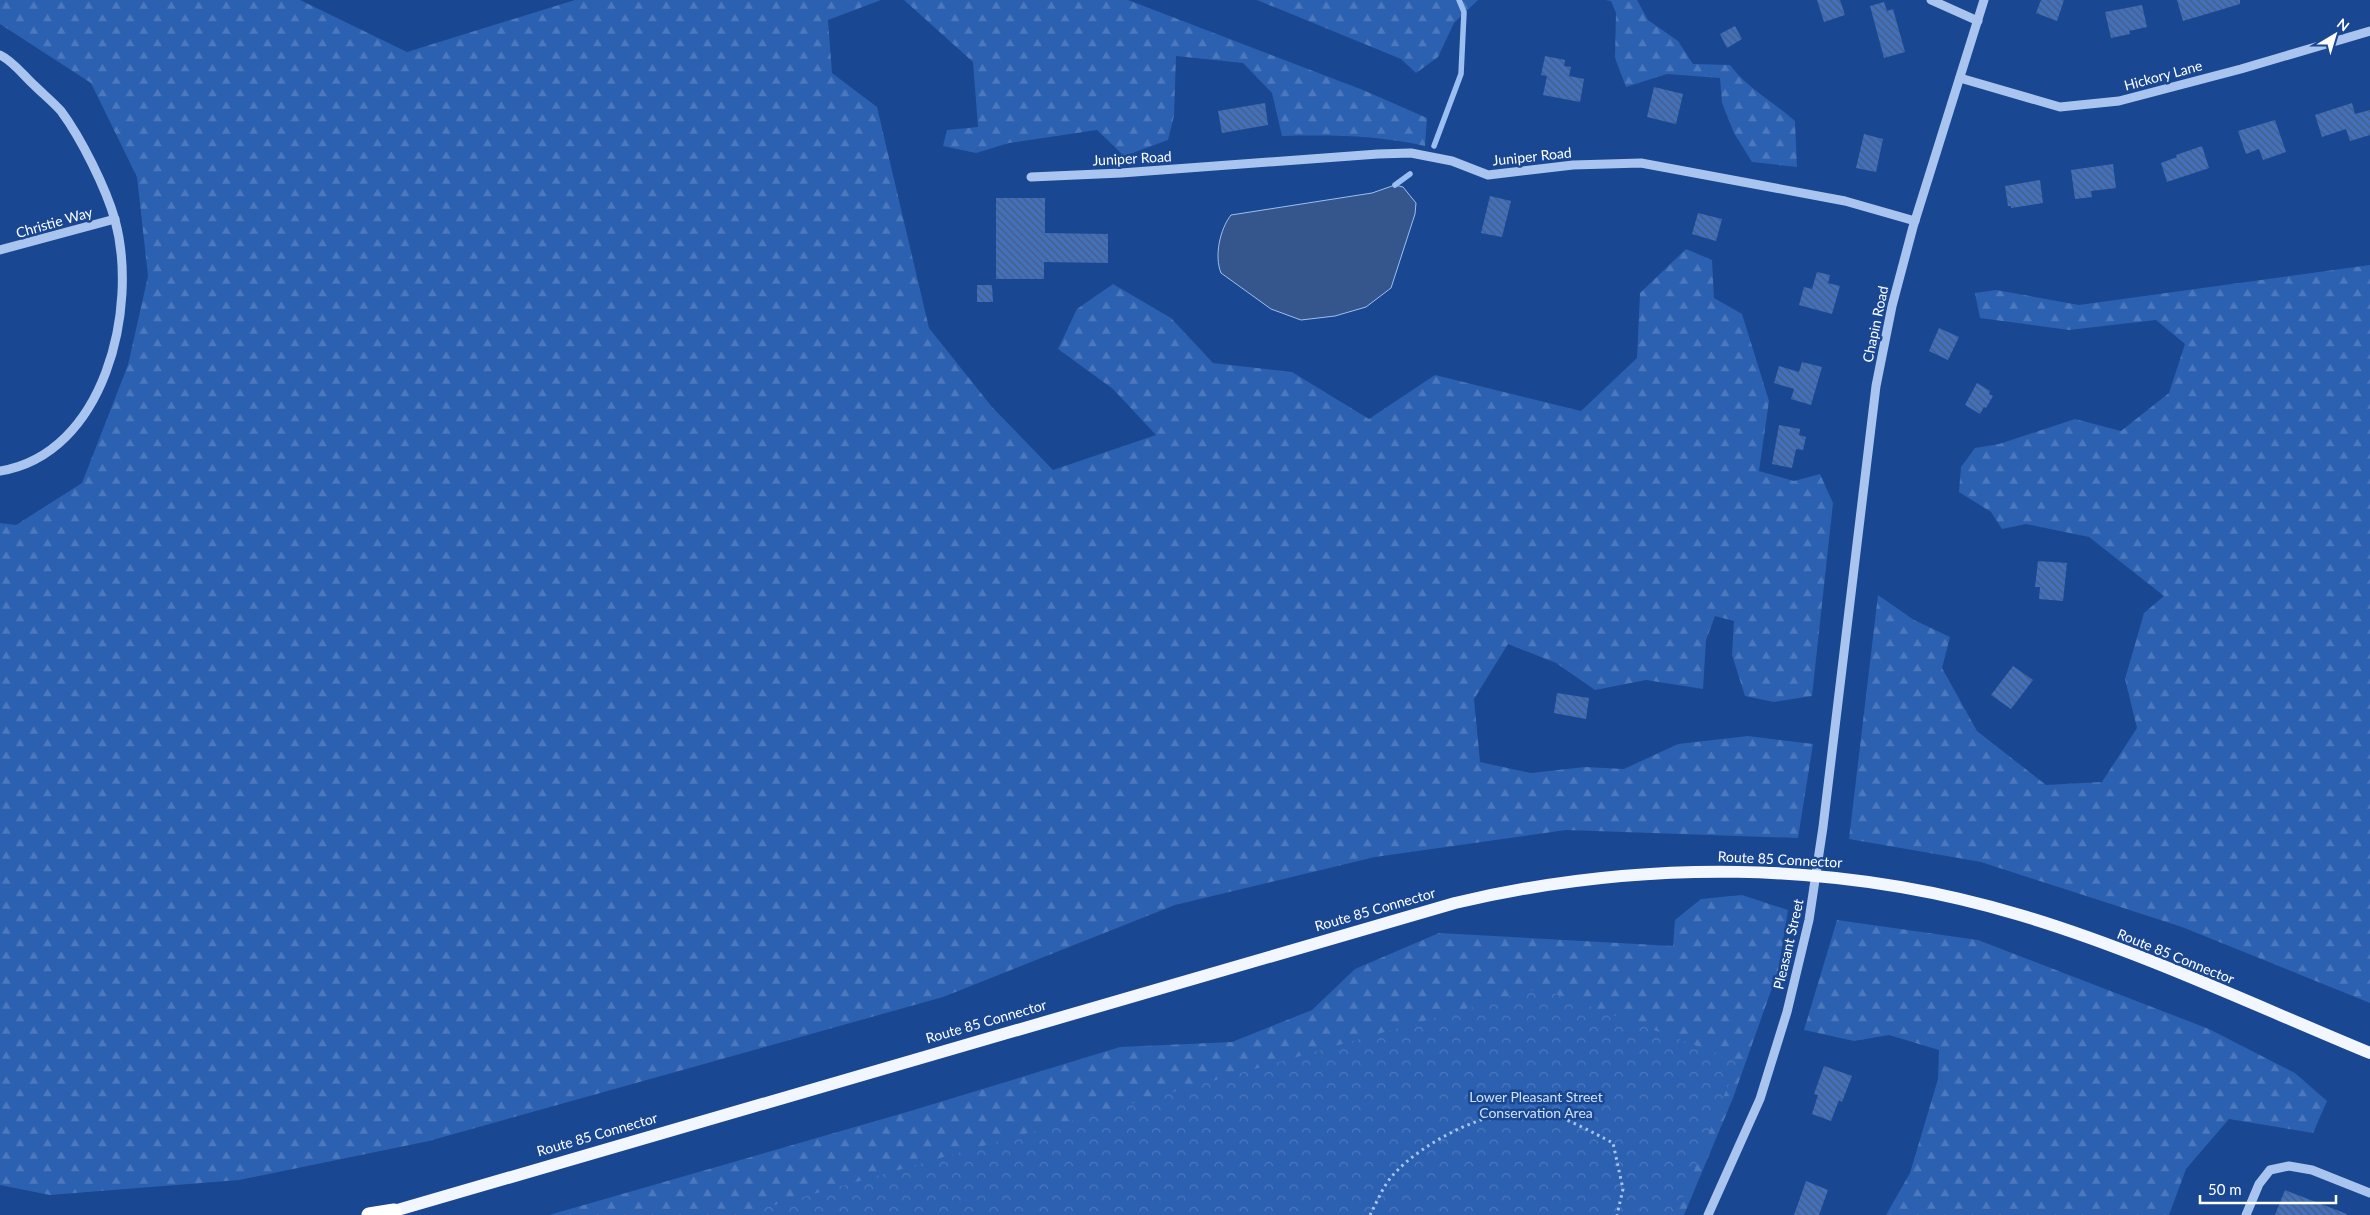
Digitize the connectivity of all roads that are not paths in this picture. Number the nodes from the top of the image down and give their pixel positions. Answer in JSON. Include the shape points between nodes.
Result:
{"nodes":[{"id":1,"x":1932,"y":0,"type":"edge"},
{"id":2,"x":1984,"y":0,"type":"edge"},
{"id":3,"x":1978,"y":22,"type":"junction"},
{"id":4,"x":2370,"y":30,"type":"edge"},
{"id":5,"x":0,"y":55,"type":"edge"},
{"id":6,"x":1960,"y":78,"type":"junction"},
{"id":7,"x":1031,"y":176,"type":"dead end"},
{"id":8,"x":115,"y":218,"type":"junction"},
{"id":9,"x":1915,"y":221,"type":"junction"},
{"id":10,"x":0,"y":250,"type":"edge"},
{"id":11,"x":0,"y":471,"type":"edge"},
{"id":12,"x":1842,"y":664,"type":"joint"},
{"id":13,"x":2370,"y":1053,"type":"edge"},
{"id":14,"x":2370,"y":1193,"type":"edge"},
{"id":15,"x":387,"y":1213,"type":"edge"},
{"id":16,"x":369,"y":1215,"type":"edge"},
{"id":17,"x":1708,"y":1215,"type":"edge"},
{"id":18,"x":2246,"y":1215,"type":"edge"}],
"edges":[{"from":1,"to":3,"type":"street"},
{"from":2,"to":3,"type":"street","name":"Chapin Road"},
{"from":3,"to":6,"type":"street","name":"Chapin Road"},
{"from":4,"to":6,"type":"street","name":"Hickory Lane","via":[[2119,101],[2060,107]]},
{"from":5,"to":8,"type":"street","via":[[60,110],[87,154]]},
{"from":6,"to":9,"type":"street","name":"Chapin Road"},
{"from":7,"to":9,"type":"street","name":"Juniper Road","via":[[1411,153],[1452,161],[1488,175],[1573,165],[1641,163],[1845,201]]},
{"from":8,"to":10,"type":"street","name":"Christie Way"},
{"from":8,"to":11,"type":"street","via":[[122,255],[118,334],[90,406],[66,438],[44,454],[16,468]]},
{"from":9,"to":12,"type":"street","name":"Chapin Road","via":[[1892,306],[1876,386]]},
{"from":12,"to":17,"type":"street","name":"Pleasant Street","via":[[1809,920],[1760,1099]]},
{"from":13,"to":15,"type":"main road","name":"Route 85 Connector","via":[[2057,927],[1942,895],[1860,880],[1775,873],[1692,871],[1596,878],[1455,902]]},
{"from":14,"to":18,"type":"street","via":[[2312,1170],[2289,1166],[2270,1170],[2259,1184]]},
{"from":15,"to":16,"type":"highway","name":"Route 85 Connector"}]}
